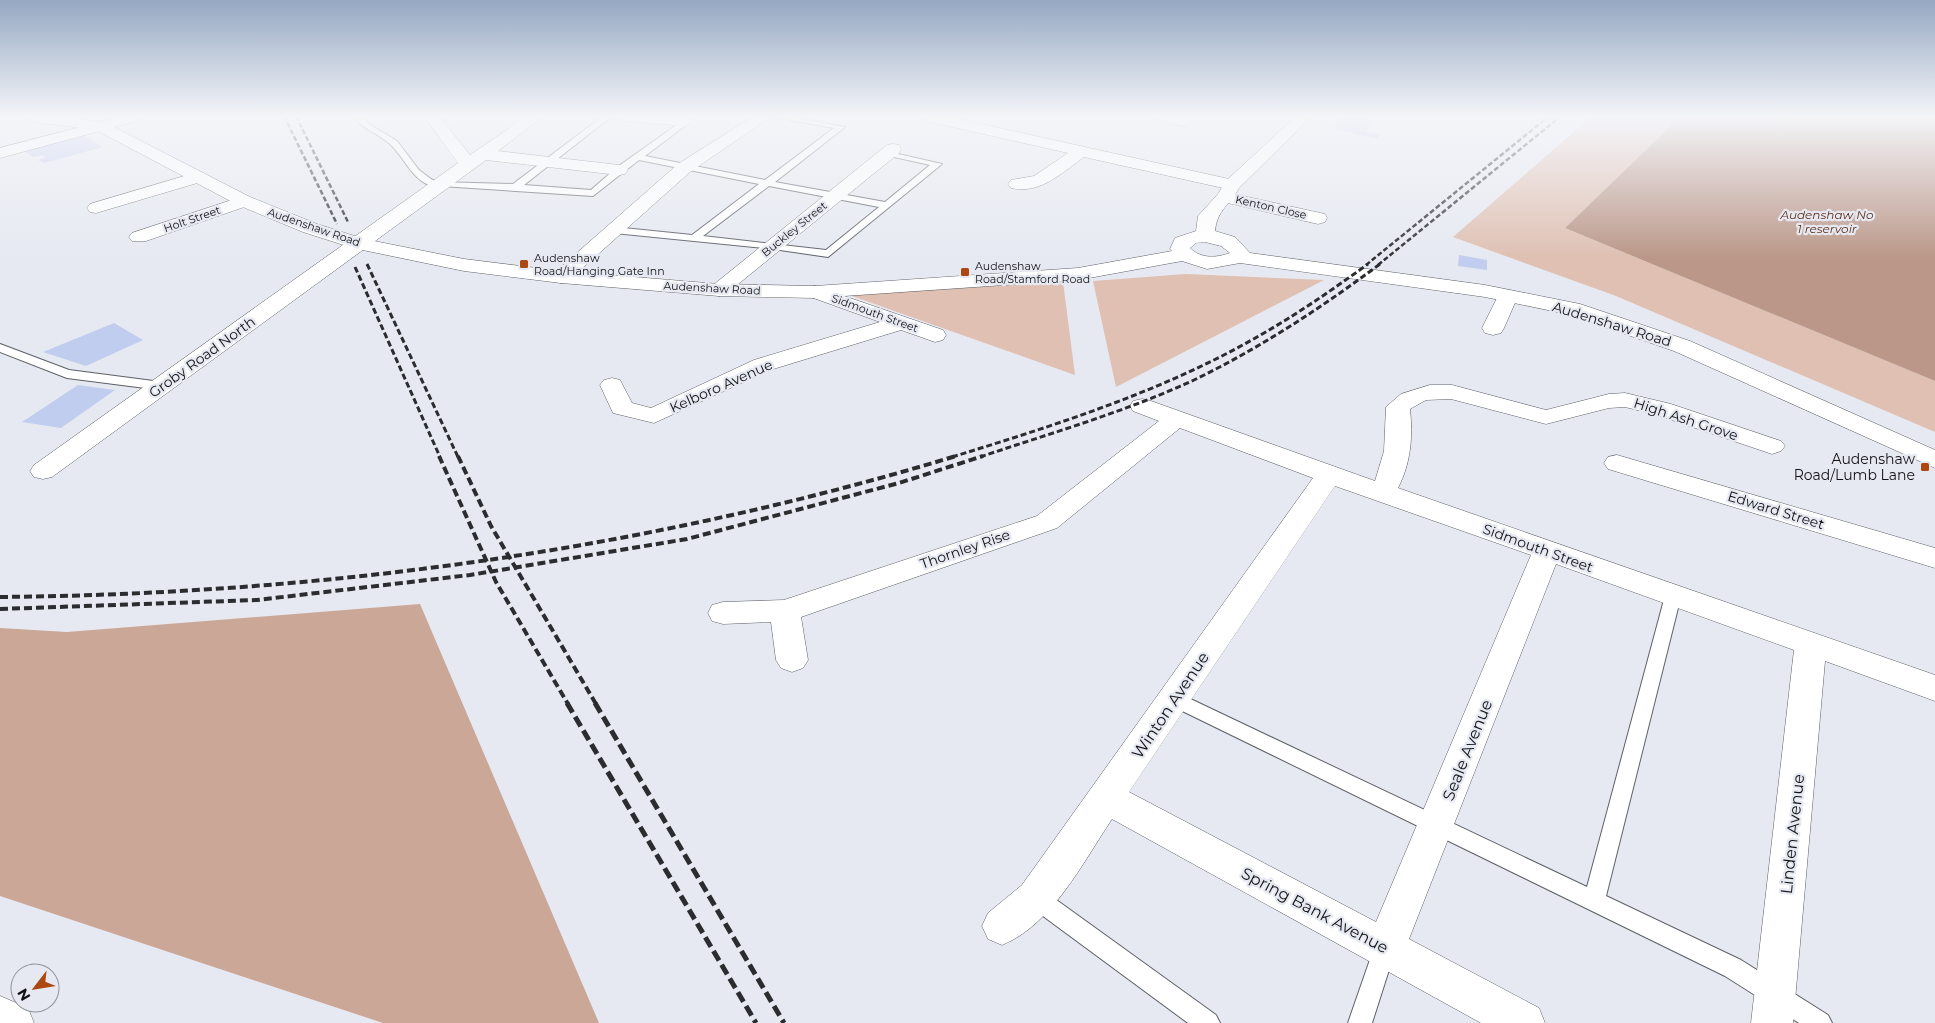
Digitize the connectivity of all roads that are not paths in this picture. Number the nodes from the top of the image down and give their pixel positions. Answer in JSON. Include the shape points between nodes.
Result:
{"nodes":[{"id":1,"x":174,"y":164,"type":"edge"},
{"id":2,"x":409,"y":164,"type":"edge"},
{"id":3,"x":467,"y":164,"type":"edge"},
{"id":4,"x":544,"y":164,"type":"edge"},
{"id":5,"x":562,"y":164,"type":"edge"},
{"id":6,"x":627,"y":164,"type":"edge"},
{"id":7,"x":670,"y":164,"type":"edge"},
{"id":8,"x":691,"y":164,"type":"edge"},
{"id":9,"x":793,"y":164,"type":"edge"},
{"id":10,"x":874,"y":164,"type":"edge"},
{"id":11,"x":937,"y":164,"type":"edge"},
{"id":12,"x":1063,"y":164,"type":"edge"},
{"id":13,"x":1132,"y":164,"type":"edge"},
{"id":14,"x":1257,"y":164,"type":"edge"},
{"id":15,"x":686,"y":167,"type":"junction"},
{"id":16,"x":619,"y":170,"type":"junction"},
{"id":17,"x":198,"y":176,"type":"junction"},
{"id":18,"x":439,"y":184,"type":"junction"},
{"id":19,"x":766,"y":184,"type":"junction"},
{"id":20,"x":1017,"y":184,"type":"dead end"},
{"id":21,"x":515,"y":187,"type":"junction"},
{"id":22,"x":1229,"y":191,"type":"junction"},
{"id":23,"x":834,"y":197,"type":"junction"},
{"id":24,"x":244,"y":201,"type":"junction"},
{"id":25,"x":887,"y":205,"type":"junction"},
{"id":26,"x":96,"y":208,"type":"dead end"},
{"id":27,"x":1318,"y":218,"type":"dead end"},
{"id":28,"x":614,"y":230,"type":"junction"},
{"id":29,"x":1205,"y":236,"type":"junction"},
{"id":30,"x":139,"y":237,"type":"dead end"},
{"id":31,"x":694,"y":238,"type":"junction"},
{"id":32,"x":360,"y":244,"type":"junction"},
{"id":33,"x":773,"y":246,"type":"junction"},
{"id":34,"x":1184,"y":255,"type":"junction"},
{"id":35,"x":1238,"y":257,"type":"junction"},
{"id":36,"x":561,"y":277,"type":"junction"},
{"id":37,"x":719,"y":290,"type":"junction"},
{"id":38,"x":815,"y":292,"type":"junction"},
{"id":39,"x":1508,"y":296,"type":"junction"},
{"id":40,"x":901,"y":323,"type":"junction"},
{"id":41,"x":1492,"y":328,"type":"dead end"},
{"id":42,"x":935,"y":335,"type":"dead end"},
{"id":43,"x":0,"y":348,"type":"edge"},
{"id":44,"x":612,"y":385,"type":"dead end"},
{"id":45,"x":161,"y":386,"type":"junction"},
{"id":46,"x":1142,"y":406,"type":"dead end"},
{"id":47,"x":1176,"y":418,"type":"junction"},
{"id":48,"x":1772,"y":446,"type":"dead end"},
{"id":49,"x":1935,"y":460,"type":"edge"},
{"id":50,"x":1617,"y":463,"type":"dead end"},
{"id":51,"x":43,"y":471,"type":"dead end"},
{"id":52,"x":1329,"y":475,"type":"junction"},
{"id":53,"x":1382,"y":492,"type":"junction"},
{"id":54,"x":1547,"y":551,"type":"junction"},
{"id":55,"x":1935,"y":558,"type":"edge"},
{"id":56,"x":1673,"y":596,"type":"junction"},
{"id":57,"x":785,"y":610,"type":"junction"},
{"id":58,"x":723,"y":613,"type":"dead end"},
{"id":59,"x":1811,"y":644,"type":"junction"},
{"id":60,"x":792,"y":660,"type":"dead end"},
{"id":61,"x":1935,"y":688,"type":"edge"},
{"id":62,"x":1174,"y":699,"type":"junction"},
{"id":63,"x":1107,"y":798,"type":"junction"},
{"id":64,"x":1437,"y":825,"type":"junction"},
{"id":65,"x":1036,"y":898,"type":"junction"},
{"id":66,"x":1594,"y":900,"type":"junction"},
{"id":67,"x":1002,"y":926,"type":"dead end"},
{"id":68,"x":1385,"y":948,"type":"junction"},
{"id":69,"x":1774,"y":1008,"type":"edge"},
{"id":70,"x":0,"y":1017,"type":"edge"},
{"id":71,"x":13,"y":1023,"type":"edge"},
{"id":72,"x":1208,"y":1023,"type":"edge"},
{"id":73,"x":1360,"y":1023,"type":"edge"},
{"id":74,"x":1524,"y":1023,"type":"edge"},
{"id":75,"x":1820,"y":1023,"type":"edge"}],
"edges":[{"from":1,"to":17,"type":"main road","name":"Audenshaw Road"},
{"from":2,"to":18,"type":"lane","via":[[417,176]]},
{"from":3,"to":18,"type":"main road","name":"Groby Road North"},
{"from":4,"to":21,"type":"lane"},
{"from":5,"to":16,"type":"main road"},
{"from":6,"to":16,"type":"lane"},
{"from":7,"to":15,"type":"lane"},
{"from":8,"to":15,"type":"main road"},
{"from":9,"to":19,"type":"lane"},
{"from":10,"to":23,"type":"main road","name":"Buckley Street"},
{"from":11,"to":25,"type":"lane"},
{"from":12,"to":20,"type":"main road","via":[[1039,181]]},
{"from":13,"to":22,"type":"main road","name":"Kenton Close"},
{"from":14,"to":22,"type":"main road"},
{"from":15,"to":19,"type":"lane"},
{"from":15,"to":28,"type":"main road"},
{"from":16,"to":21,"type":"lane","via":[[593,193]]},
{"from":17,"to":24,"type":"main road","name":"Audenshaw Road"},
{"from":17,"to":26,"type":"main road"},
{"from":18,"to":21,"type":"lane"},
{"from":18,"to":32,"type":"main road","name":"Groby Road North"},
{"from":19,"to":23,"type":"lane"},
{"from":19,"to":31,"type":"lane"},
{"from":22,"to":27,"type":"main road","name":"Kenton Close"},
{"from":22,"to":29,"type":"main road","via":[[1207,216]]},
{"from":23,"to":25,"type":"lane"},
{"from":23,"to":33,"type":"main road","name":"Buckley Street"},
{"from":24,"to":30,"type":"main road","name":"Holt Street"},
{"from":24,"to":32,"type":"main road","name":"Audenshaw Road"},
{"from":25,"to":33,"type":"lane","via":[[828,254]]},
{"from":28,"to":31,"type":"lane"},
{"from":28,"to":36,"type":"main road"},
{"from":29,"to":34,"type":"main road","via":[[1182,242],[1180,249]]},
{"from":29,"to":35,"type":"main road","via":[[1222,238],[1234,244],[1240,252]]},
{"from":31,"to":33,"type":"lane"},
{"from":32,"to":36,"type":"main road","name":"Audenshaw Road","via":[[464,265]]},
{"from":32,"to":45,"type":"main road","name":"Groby Road North"},
{"from":33,"to":37,"type":"main road","name":"Buckley Street"},
{"from":34,"to":35,"type":"main road","name":"Audenshaw Road","via":[[1212,263]]},
{"from":34,"to":38,"type":"main road","name":"Audenshaw Road","via":[[1078,274]]},
{"from":35,"to":39,"type":"main road","name":"Audenshaw Road"},
{"from":36,"to":37,"type":"main road","name":"Audenshaw Road"},
{"from":37,"to":38,"type":"main road","name":"Audenshaw Road"},
{"from":38,"to":40,"type":"main road","name":"Sidmouth Street"},
{"from":39,"to":41,"type":"main road"},
{"from":39,"to":49,"type":"main road","name":"Audenshaw Road","via":[[1572,309],[1682,346]]},
{"from":40,"to":42,"type":"main road","name":"Sidmouth Street"},
{"from":40,"to":44,"type":"main road","name":"Kelboro Avenue","via":[[762,364],[654,416],[622,408]]},
{"from":43,"to":45,"type":"lane","via":[[68,374]]},
{"from":45,"to":51,"type":"main road","name":"Groby Road North"},
{"from":46,"to":47,"type":"main road","name":"Sidmouth Street"},
{"from":47,"to":52,"type":"main road","name":"Sidmouth Street"},
{"from":47,"to":57,"type":"main road","name":"Thornley Rise","via":[[1047,522]]},
{"from":48,"to":53,"type":"main road","name":"High Ash Grove","via":[[1741,447],[1662,409],[1625,400],[1546,417],[1452,392],[1436,392],[1405,399],[1398,407],[1398,446],[1392,477]]},
{"from":50,"to":55,"type":"main road","name":"Edward Street"},
{"from":52,"to":53,"type":"main road","name":"Sidmouth Street"},
{"from":52,"to":62,"type":"main road","name":"Winton Avenue"},
{"from":53,"to":54,"type":"main road","name":"Sidmouth Street"},
{"from":54,"to":56,"type":"main road","name":"Sidmouth Street"},
{"from":54,"to":64,"type":"main road","name":"Seale Avenue"},
{"from":56,"to":59,"type":"main road","name":"Sidmouth Street"},
{"from":56,"to":66,"type":"lane"},
{"from":57,"to":58,"type":"main road","name":"Thornley Rise"},
{"from":57,"to":60,"type":"main road"},
{"from":59,"to":61,"type":"main road","name":"Sidmouth Street"},
{"from":59,"to":69,"type":"main road","name":"Linden Avenue"},
{"from":62,"to":63,"type":"main road","name":"Winton Avenue"},
{"from":62,"to":64,"type":"lane"},
{"from":63,"to":65,"type":"main road","name":"Winton Avenue"},
{"from":63,"to":68,"type":"main road","name":"Spring Bank Avenue"},
{"from":64,"to":66,"type":"lane"},
{"from":64,"to":68,"type":"main road","name":"Seale Avenue"},
{"from":65,"to":67,"type":"main road","name":"Winton Avenue"},
{"from":65,"to":72,"type":"lane"},
{"from":66,"to":69,"type":"lane","via":[[1733,968]]},
{"from":68,"to":73,"type":"lane"},
{"from":68,"to":74,"type":"main road","name":"Spring Bank Avenue"},
{"from":69,"to":75,"type":"lane"},
{"from":70,"to":71,"type":"main road"}]}
